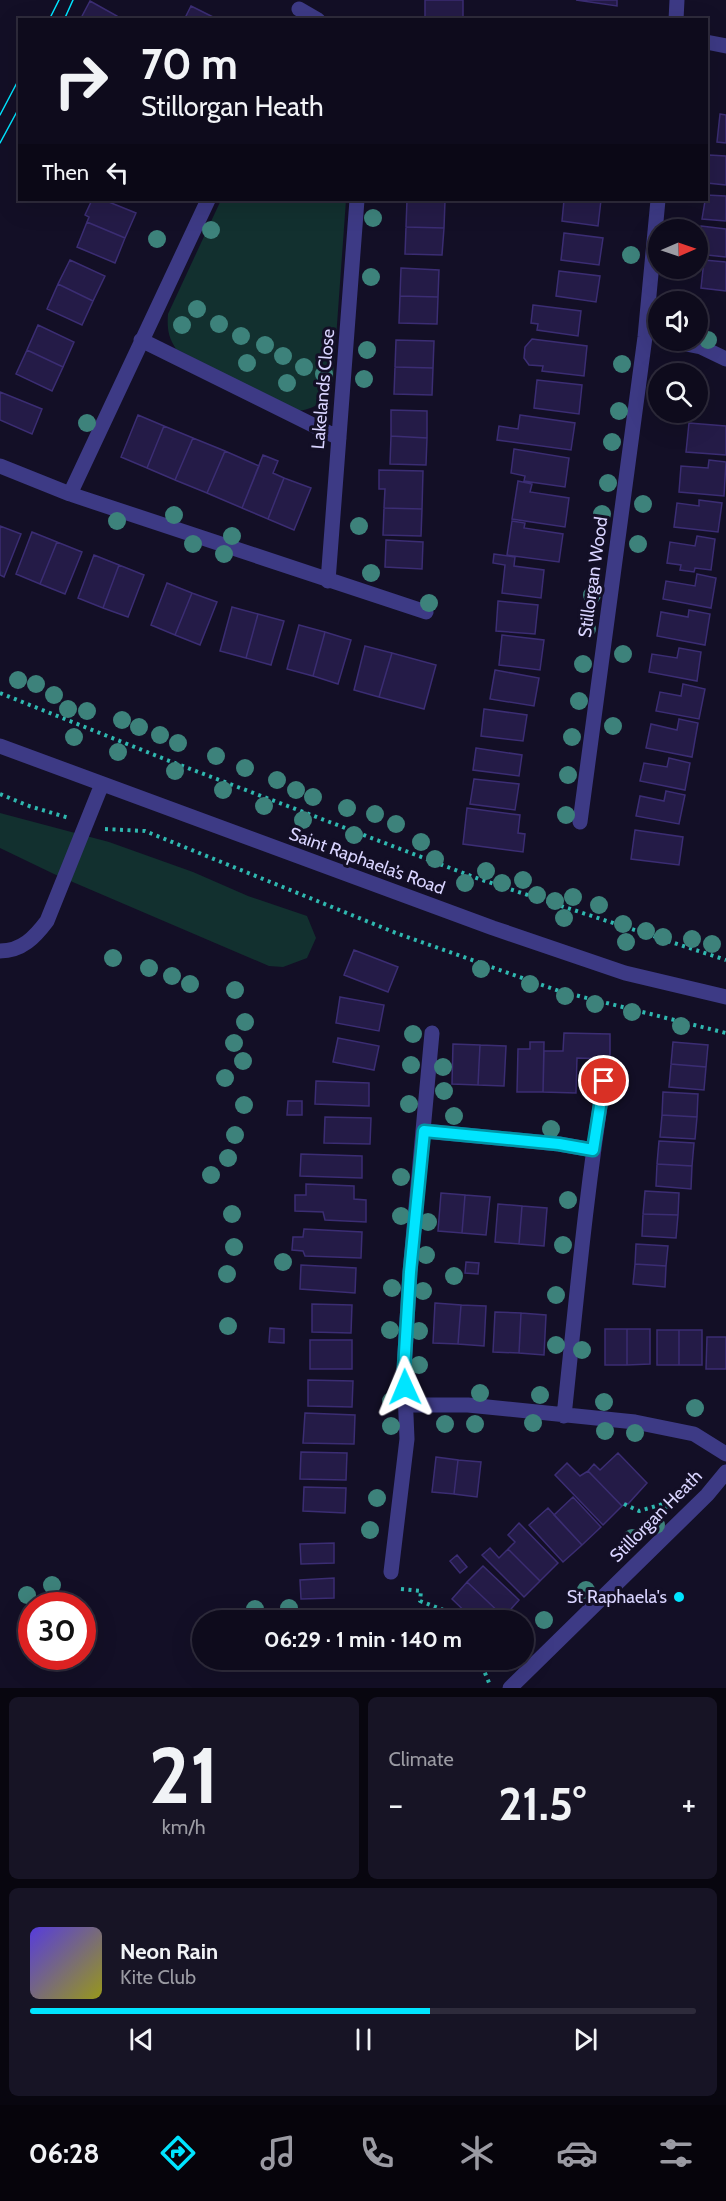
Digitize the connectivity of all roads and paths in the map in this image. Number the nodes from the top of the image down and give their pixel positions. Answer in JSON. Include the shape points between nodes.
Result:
{"nodes":[{"id":1,"x":677,"y":0,"type":"edge"},
{"id":2,"x":299,"y":9,"type":"edge"},
{"id":3,"x":315,"y":18,"type":"edge"},
{"id":4,"x":675,"y":18,"type":"edge"},
{"id":5,"x":708,"y":42,"type":"edge"},
{"id":6,"x":726,"y":46,"type":"edge"},
{"id":7,"x":208,"y":201,"type":"edge"},
{"id":8,"x":357,"y":201,"type":"edge"},
{"id":9,"x":658,"y":201,"type":"edge"},
{"id":10,"x":654,"y":291,"type":"edge"},
{"id":11,"x":141,"y":340,"type":"junction"},
{"id":12,"x":708,"y":350,"type":"edge"},
{"id":13,"x":650,"y":351,"type":"edge"},
{"id":14,"x":726,"y":359,"type":"edge"},
{"id":15,"x":339,"y":438,"type":"junction"},
{"id":16,"x":0,"y":466,"type":"edge"},
{"id":17,"x":69,"y":495,"type":"junction"},
{"id":18,"x":328,"y":581,"type":"junction"},
{"id":19,"x":426,"y":612,"type":"dead end"},
{"id":20,"x":0,"y":693,"type":"edge"},
{"id":21,"x":0,"y":746,"type":"edge"},
{"id":22,"x":102,"y":784,"type":"junction"},
{"id":23,"x":0,"y":794,"type":"edge"},
{"id":24,"x":580,"y":822,"type":"dead end"},
{"id":25,"x":86,"y":823,"type":"junction"},
{"id":26,"x":0,"y":951,"type":"edge"},
{"id":27,"x":726,"y":960,"type":"edge"},
{"id":28,"x":726,"y":997,"type":"edge"},
{"id":29,"x":726,"y":1033,"type":"edge"},
{"id":30,"x":432,"y":1034,"type":"dead end"},
{"id":31,"x":604,"y":1081,"type":"dead end"},
{"id":32,"x":424,"y":1131,"type":"junction"},
{"id":33,"x":593,"y":1150,"type":"junction"},
{"id":34,"x":406,"y":1405,"type":"junction"},
{"id":35,"x":564,"y":1416,"type":"junction"},
{"id":36,"x":726,"y":1454,"type":"edge"},
{"id":37,"x":726,"y":1472,"type":"edge"},
{"id":38,"x":624,"y":1504,"type":"dead end"},
{"id":39,"x":681,"y":1520,"type":"junction"},
{"id":40,"x":391,"y":1572,"type":"joint"},
{"id":41,"x":444,"y":1610,"type":"edge"},
{"id":42,"x":484,"y":1670,"type":"edge"},
{"id":43,"x":492,"y":1688,"type":"edge"},
{"id":44,"x":510,"y":1688,"type":"edge"}],
"edges":[{"from":1,"to":4,"type":"street"},
{"from":2,"to":3,"type":"street"},
{"from":5,"to":6,"type":"street"},
{"from":7,"to":11,"type":"street"},
{"from":8,"to":15,"type":"street","name":"Lakelands Close"},
{"from":9,"to":10,"type":"street","name":"Stillorgan Wood"},
{"from":11,"to":15,"type":"street"},
{"from":11,"to":17,"type":"street"},
{"from":12,"to":14,"type":"street"},
{"from":13,"to":24,"type":"street","name":"Stillorgan Wood"},
{"from":15,"to":18,"type":"street","name":"Lakelands Close"},
{"from":16,"to":17,"type":"street"},
{"from":17,"to":18,"type":"street"},
{"from":18,"to":19,"type":"street"},
{"from":20,"to":27,"type":"path","via":[[479,879]]},
{"from":21,"to":22,"type":"street","name":"Saint Raphaela’s Road"},
{"from":22,"to":25,"type":"street"},
{"from":22,"to":28,"type":"street","name":"Saint Raphaela’s Road","via":[[493,928],[625,973]]},
{"from":23,"to":25,"type":"path"},
{"from":25,"to":26,"type":"street","via":[[47,921],[26,944]]},
{"from":25,"to":29,"type":"path","via":[[145,831],[396,933],[559,991]]},
{"from":30,"to":32,"type":"street"},
{"from":31,"to":33,"type":"street"},
{"from":32,"to":33,"type":"street"},
{"from":32,"to":34,"type":"street","via":[[410,1272],[404,1369]]},
{"from":33,"to":35,"type":"street"},
{"from":34,"to":35,"type":"street","via":[[468,1405]]},
{"from":34,"to":40,"type":"street","via":[[406,1439]]},
{"from":35,"to":36,"type":"street","via":[[635,1422],[694,1434]]},
{"from":37,"to":39,"type":"street","name":"Stillorgan Heath"},
{"from":38,"to":39,"type":"path","via":[[639,1510],[663,1504]]},
{"from":39,"to":44,"type":"street","name":"Stillorgan Heath"},
{"from":40,"to":41,"type":"path","via":[[390,1588],[421,1591],[420,1601]]},
{"from":42,"to":43,"type":"path"}]}
